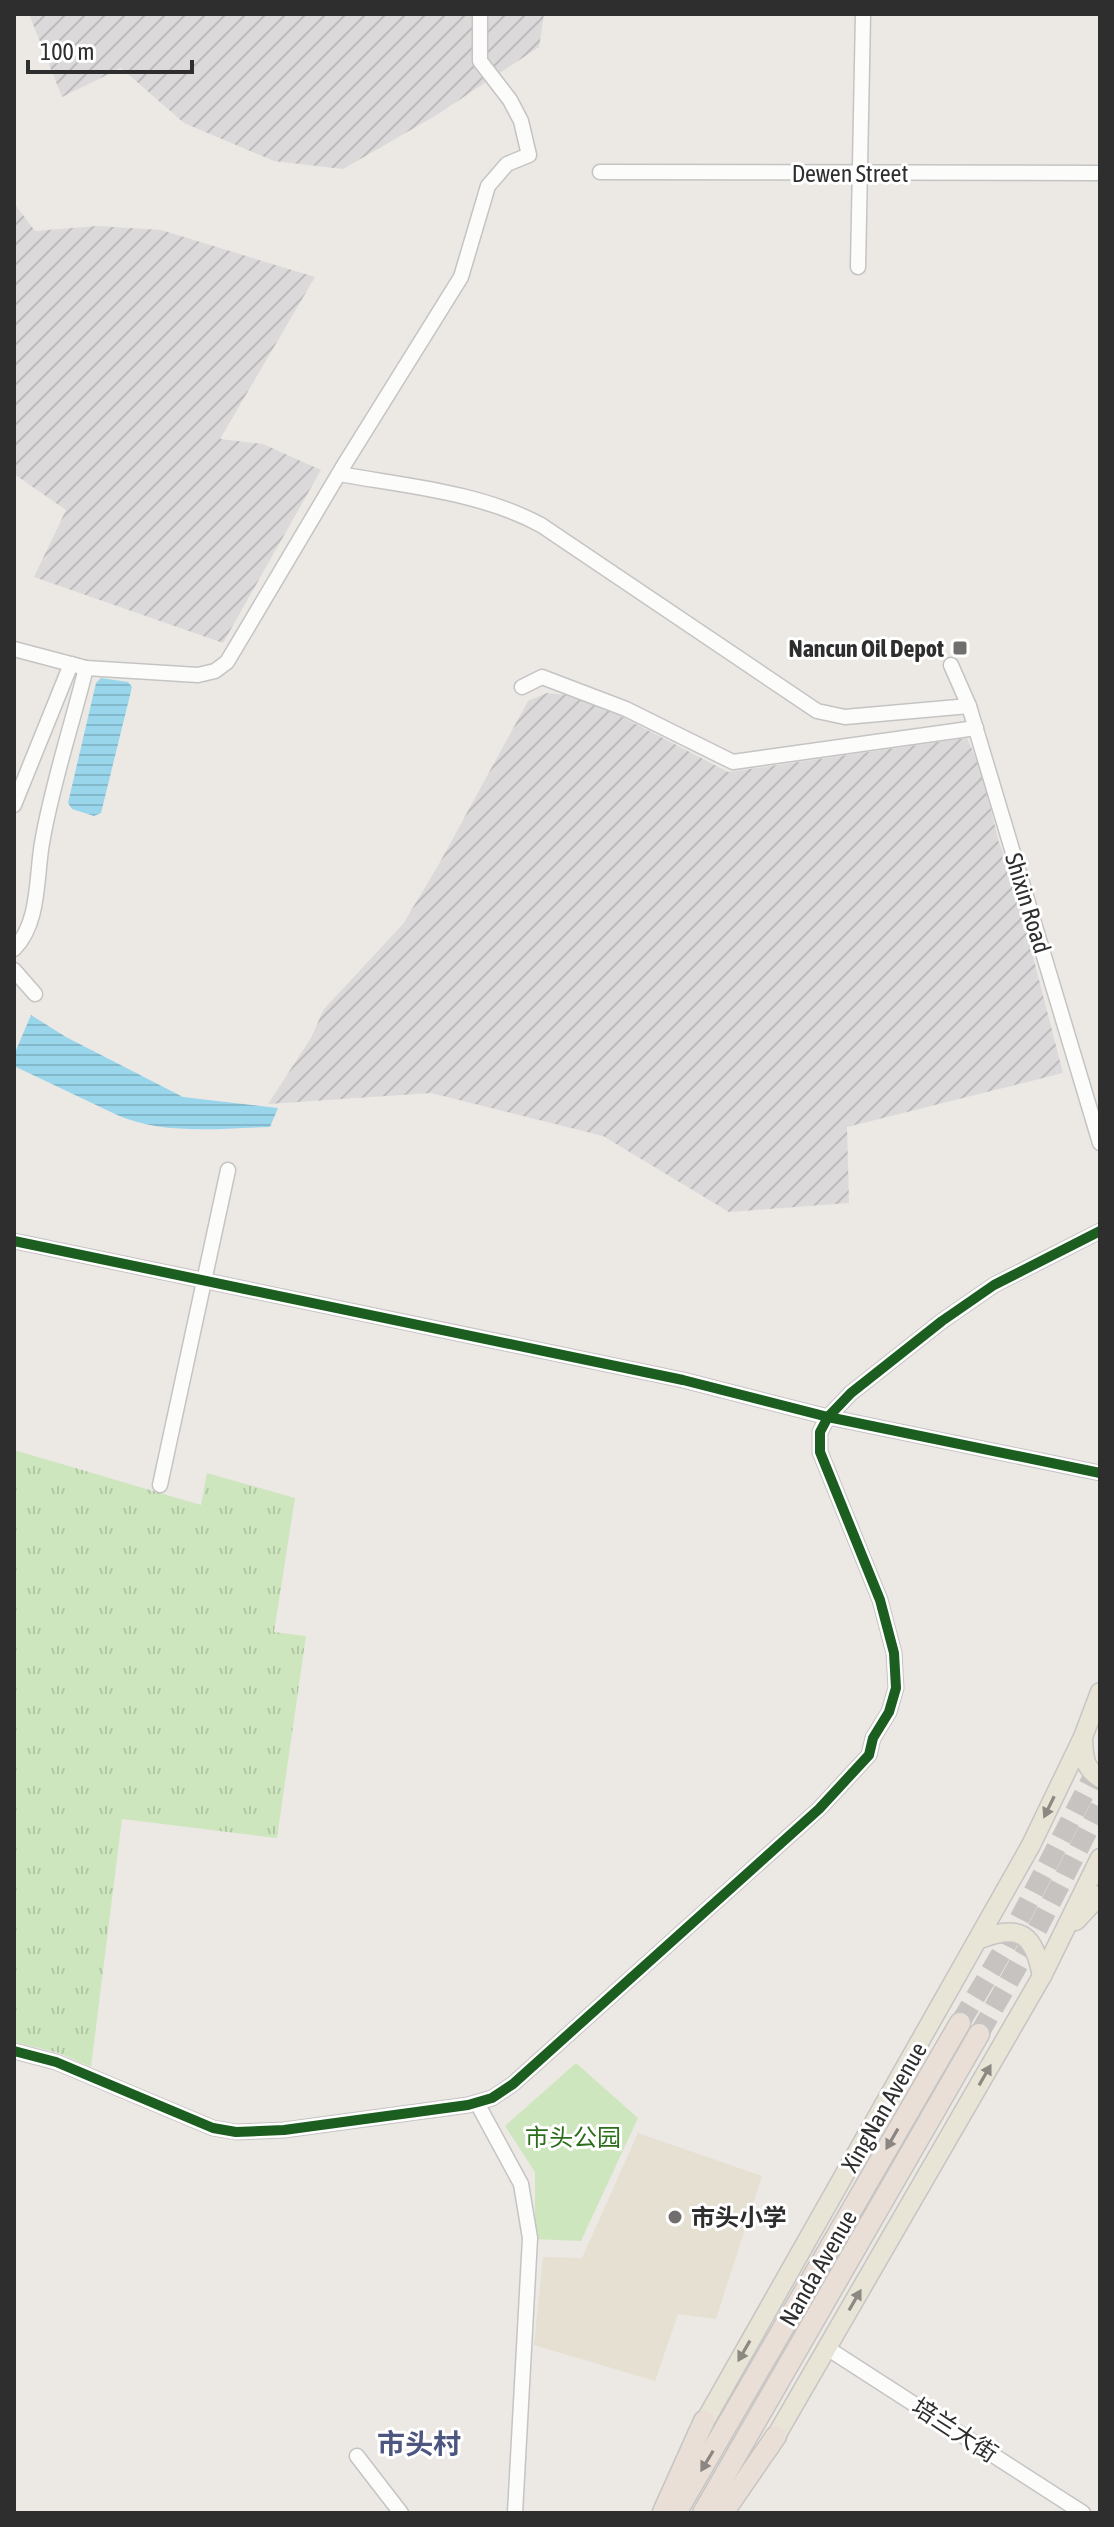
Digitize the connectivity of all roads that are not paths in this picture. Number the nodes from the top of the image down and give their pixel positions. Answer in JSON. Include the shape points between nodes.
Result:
{"nodes":[{"id":1,"x":480,"y":14,"type":"edge"},
{"id":2,"x":863,"y":14,"type":"edge"},
{"id":3,"x":600,"y":172,"type":"dead end"},
{"id":4,"x":860,"y":173,"type":"junction"},
{"id":5,"x":1100,"y":173,"type":"edge"},
{"id":6,"x":858,"y":267,"type":"dead end"},
{"id":7,"x":339,"y":474,"type":"junction"},
{"id":8,"x":14,"y":649,"type":"edge"},
{"id":9,"x":71,"y":664,"type":"junction"},
{"id":10,"x":951,"y":665,"type":"dead end"},
{"id":11,"x":86,"y":668,"type":"junction"},
{"id":12,"x":522,"y":687,"type":"dead end"},
{"id":13,"x":969,"y":706,"type":"junction"},
{"id":14,"x":976,"y":728,"type":"junction"},
{"id":15,"x":14,"y":805,"type":"edge"},
{"id":16,"x":14,"y":949,"type":"edge"},
{"id":17,"x":14,"y":970,"type":"edge"},
{"id":18,"x":35,"y":994,"type":"dead end"},
{"id":19,"x":1100,"y":1143,"type":"edge"},
{"id":20,"x":228,"y":1170,"type":"dead end"},
{"id":21,"x":1100,"y":1231,"type":"edge"},
{"id":22,"x":14,"y":1241,"type":"edge"},
{"id":23,"x":206,"y":1281,"type":"junction"},
{"id":24,"x":828,"y":1417,"type":"junction"},
{"id":25,"x":1100,"y":1473,"type":"edge"},
{"id":26,"x":160,"y":1485,"type":"dead end"},
{"id":27,"x":1100,"y":1692,"type":"edge"},
{"id":28,"x":1083,"y":1737,"type":"junction"},
{"id":29,"x":1100,"y":1778,"type":"edge"},
{"id":30,"x":1100,"y":1858,"type":"edge"},
{"id":31,"x":1100,"y":1895,"type":"edge"},
{"id":32,"x":1063,"y":1934,"type":"junction"},
{"id":33,"x":980,"y":1939,"type":"junction"},
{"id":34,"x":1042,"y":1976,"type":"junction"},
{"id":35,"x":960,"y":2023,"type":"tunnel mouth"},
{"id":36,"x":979,"y":2034,"type":"tunnel mouth"},
{"id":37,"x":14,"y":2051,"type":"edge"},
{"id":38,"x":477,"y":2103,"type":"junction"},
{"id":39,"x":827,"y":2348,"type":"junction"},
{"id":40,"x":704,"y":2421,"type":"junction"},
{"id":41,"x":776,"y":2436,"type":"junction"},
{"id":42,"x":357,"y":2456,"type":"dead end"},
{"id":43,"x":401,"y":2513,"type":"edge"},
{"id":44,"x":515,"y":2513,"type":"edge"},
{"id":45,"x":651,"y":2513,"type":"edge"},
{"id":46,"x":663,"y":2513,"type":"edge"},
{"id":47,"x":676,"y":2513,"type":"edge"},
{"id":48,"x":703,"y":2513,"type":"edge"},
{"id":49,"x":723,"y":2513,"type":"edge"},
{"id":50,"x":732,"y":2513,"type":"edge"},
{"id":51,"x":1083,"y":2513,"type":"edge"}],
"edges":[{"from":1,"to":7,"type":"street","via":[[480,61],[521,121],[529,155],[507,164],[488,186],[461,277]]},
{"from":2,"to":4,"type":"street"},
{"from":3,"to":4,"type":"street","name":"Dewen Street"},
{"from":4,"to":5,"type":"street","name":"Dewen Street"},
{"from":4,"to":6,"type":"street"},
{"from":7,"to":11,"type":"street","via":[[227,662],[198,675]]},
{"from":7,"to":13,"type":"street","via":[[514,510],[817,711],[845,717]]},
{"from":8,"to":9,"type":"street"},
{"from":9,"to":11,"type":"street"},
{"from":9,"to":15,"type":"street"},
{"from":10,"to":13,"type":"street","name":"Shixin Road"},
{"from":11,"to":16,"type":"street","via":[[42,843],[30,920]]},
{"from":12,"to":14,"type":"street","via":[[542,677],[626,709],[733,762]]},
{"from":13,"to":14,"type":"street","name":"Shixin Road"},
{"from":14,"to":19,"type":"street","name":"Shixin Road"},
{"from":17,"to":18,"type":"street"},
{"from":20,"to":23,"type":"street"},
{"from":21,"to":24,"type":"street","via":[[994,1285],[942,1321]]},
{"from":22,"to":23,"type":"street"},
{"from":23,"to":24,"type":"street","via":[[683,1380]]},
{"from":23,"to":26,"type":"street"},
{"from":24,"to":25,"type":"street"},
{"from":24,"to":38,"type":"street","via":[[820,1432],[820,1452],[880,1600],[894,1653],[896,1688],[869,1755],[819,1809],[513,2084]]},
{"from":27,"to":28,"type":"main road","name":"XingNan Avenue"},
{"from":28,"to":29,"type":"main road","via":[[1084,1759]]},
{"from":28,"to":33,"type":"main road","name":"XingNan Avenue","one_way":true},
{"from":30,"to":32,"type":"main road"},
{"from":31,"to":32,"type":"main road"},
{"from":32,"to":34,"type":"main road"},
{"from":33,"to":34,"type":"main road","via":[[1002,1930],[1026,1937],[1037,1951]]},
{"from":33,"to":40,"type":"main road","name":"XingNan Avenue","one_way":true},
{"from":39,"to":34,"type":"main road","one_way":true},
{"from":35,"to":47,"type":"highway","name":"Nanda Avenue","one_way":true},
{"from":36,"to":48,"type":"highway","name":"Nanda Avenue"},
{"from":37,"to":38,"type":"street","via":[[56,2062],[213,2128],[236,2132]]},
{"from":38,"to":44,"type":"street","via":[[521,2184],[530,2238]]},
{"from":39,"to":41,"type":"main road"},
{"from":39,"to":51,"type":"street","name":"培兰大街"},
{"from":40,"to":45,"type":"main road","name":"XingNan Avenue"},
{"from":40,"to":46,"type":"highway"},
{"from":41,"to":49,"type":"highway"},
{"from":41,"to":50,"type":"main road"},
{"from":42,"to":43,"type":"street"}]}
